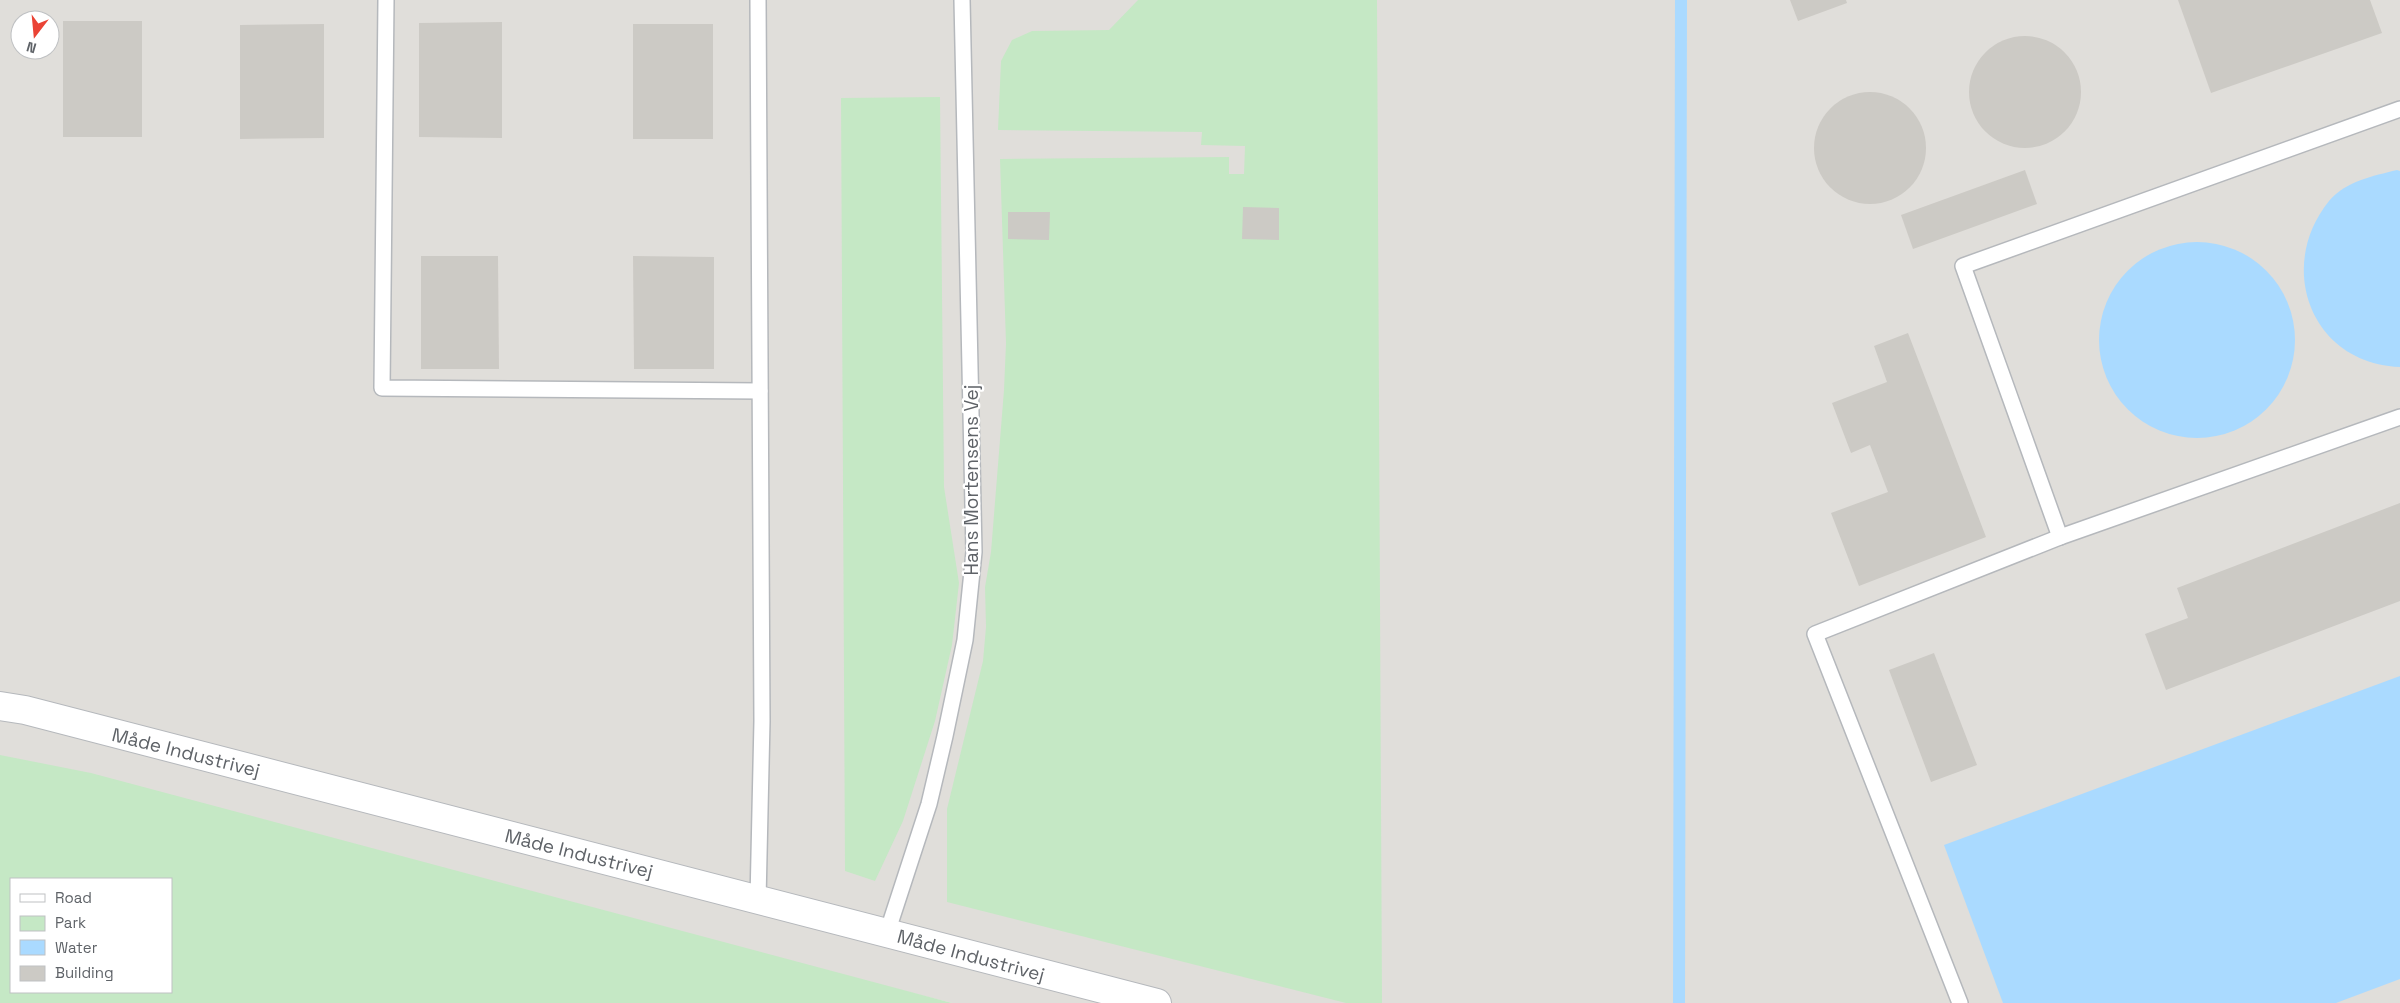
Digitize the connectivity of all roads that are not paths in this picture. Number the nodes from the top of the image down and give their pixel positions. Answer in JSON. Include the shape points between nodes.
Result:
{"nodes":[{"id":1,"x":386,"y":0,"type":"edge"},
{"id":2,"x":758,"y":0,"type":"edge"},
{"id":3,"x":962,"y":0,"type":"edge"},
{"id":4,"x":2400,"y":109,"type":"edge"},
{"id":5,"x":760,"y":391,"type":"junction"},
{"id":6,"x":2400,"y":418,"type":"edge"},
{"id":7,"x":2060,"y":537,"type":"junction"},
{"id":8,"x":0,"y":706,"type":"edge"},
{"id":9,"x":758,"y":900,"type":"junction"},
{"id":10,"x":887,"y":933,"type":"junction"},
{"id":11,"x":1157,"y":1003,"type":"edge"},
{"id":12,"x":1960,"y":1003,"type":"edge"}],
"edges":[{"from":1,"to":5,"type":"lane","via":[[382,388]]},
{"from":2,"to":5,"type":"lane"},
{"from":3,"to":10,"type":"lane","name":"Hans Mortensens Vej","via":[[974,552],[965,640],[930,804]]},
{"from":4,"to":7,"type":"lane","via":[[1963,266]]},
{"from":5,"to":9,"type":"lane","via":[[762,721]]},
{"from":6,"to":7,"type":"lane"},
{"from":7,"to":12,"type":"lane","via":[[1815,634]]},
{"from":8,"to":9,"type":"street","name":"Måde Industrivej"},
{"from":9,"to":10,"type":"street","name":"Måde Industrivej"},
{"from":10,"to":11,"type":"street","name":"Måde Industrivej"}]}
